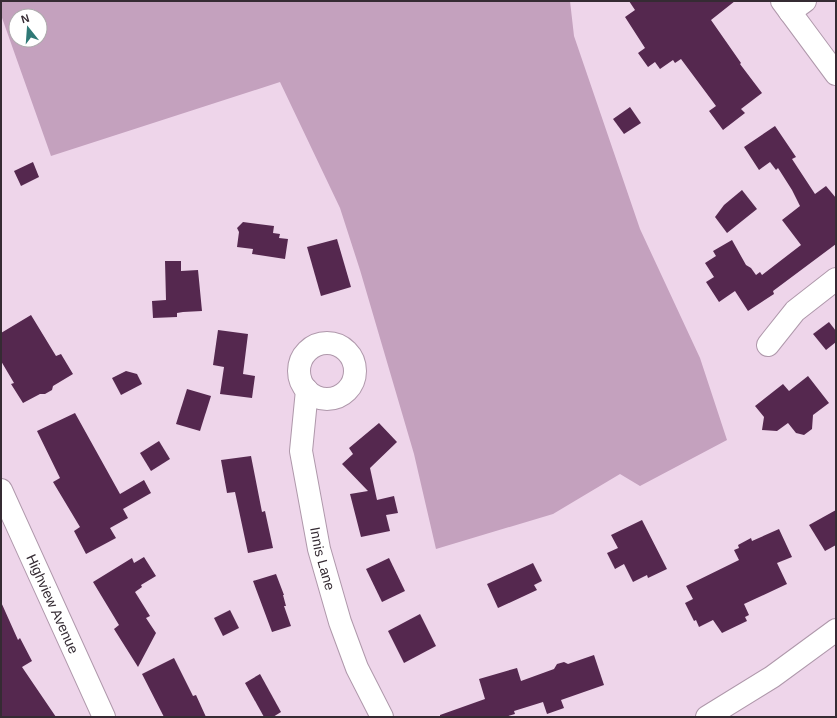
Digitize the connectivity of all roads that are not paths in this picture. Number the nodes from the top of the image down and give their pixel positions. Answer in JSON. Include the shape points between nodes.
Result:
{"nodes":[{"id":1,"x":793,"y":5,"type":"edge"},
{"id":2,"x":836,"y":74,"type":"edge"},
{"id":3,"x":836,"y":278,"type":"edge"},
{"id":4,"x":768,"y":344,"type":"dead end"},
{"id":5,"x":307,"y":390,"type":"dead end"},
{"id":6,"x":1,"y":490,"type":"edge"},
{"id":7,"x":836,"y":630,"type":"edge"},
{"id":8,"x":104,"y":717,"type":"edge"},
{"id":9,"x":382,"y":717,"type":"edge"},
{"id":10,"x":707,"y":717,"type":"edge"}],
"edges":[{"from":1,"to":2,"type":"street"},
{"from":3,"to":4,"type":"street","via":[[795,311]]},
{"from":5,"to":9,"type":"street","name":"Innis Lane","via":[[301,451],[319,549],[340,622],[357,668]]},
{"from":6,"to":8,"type":"street","name":"Highview Avenue"},
{"from":7,"to":10,"type":"street","via":[[772,677]]}]}
